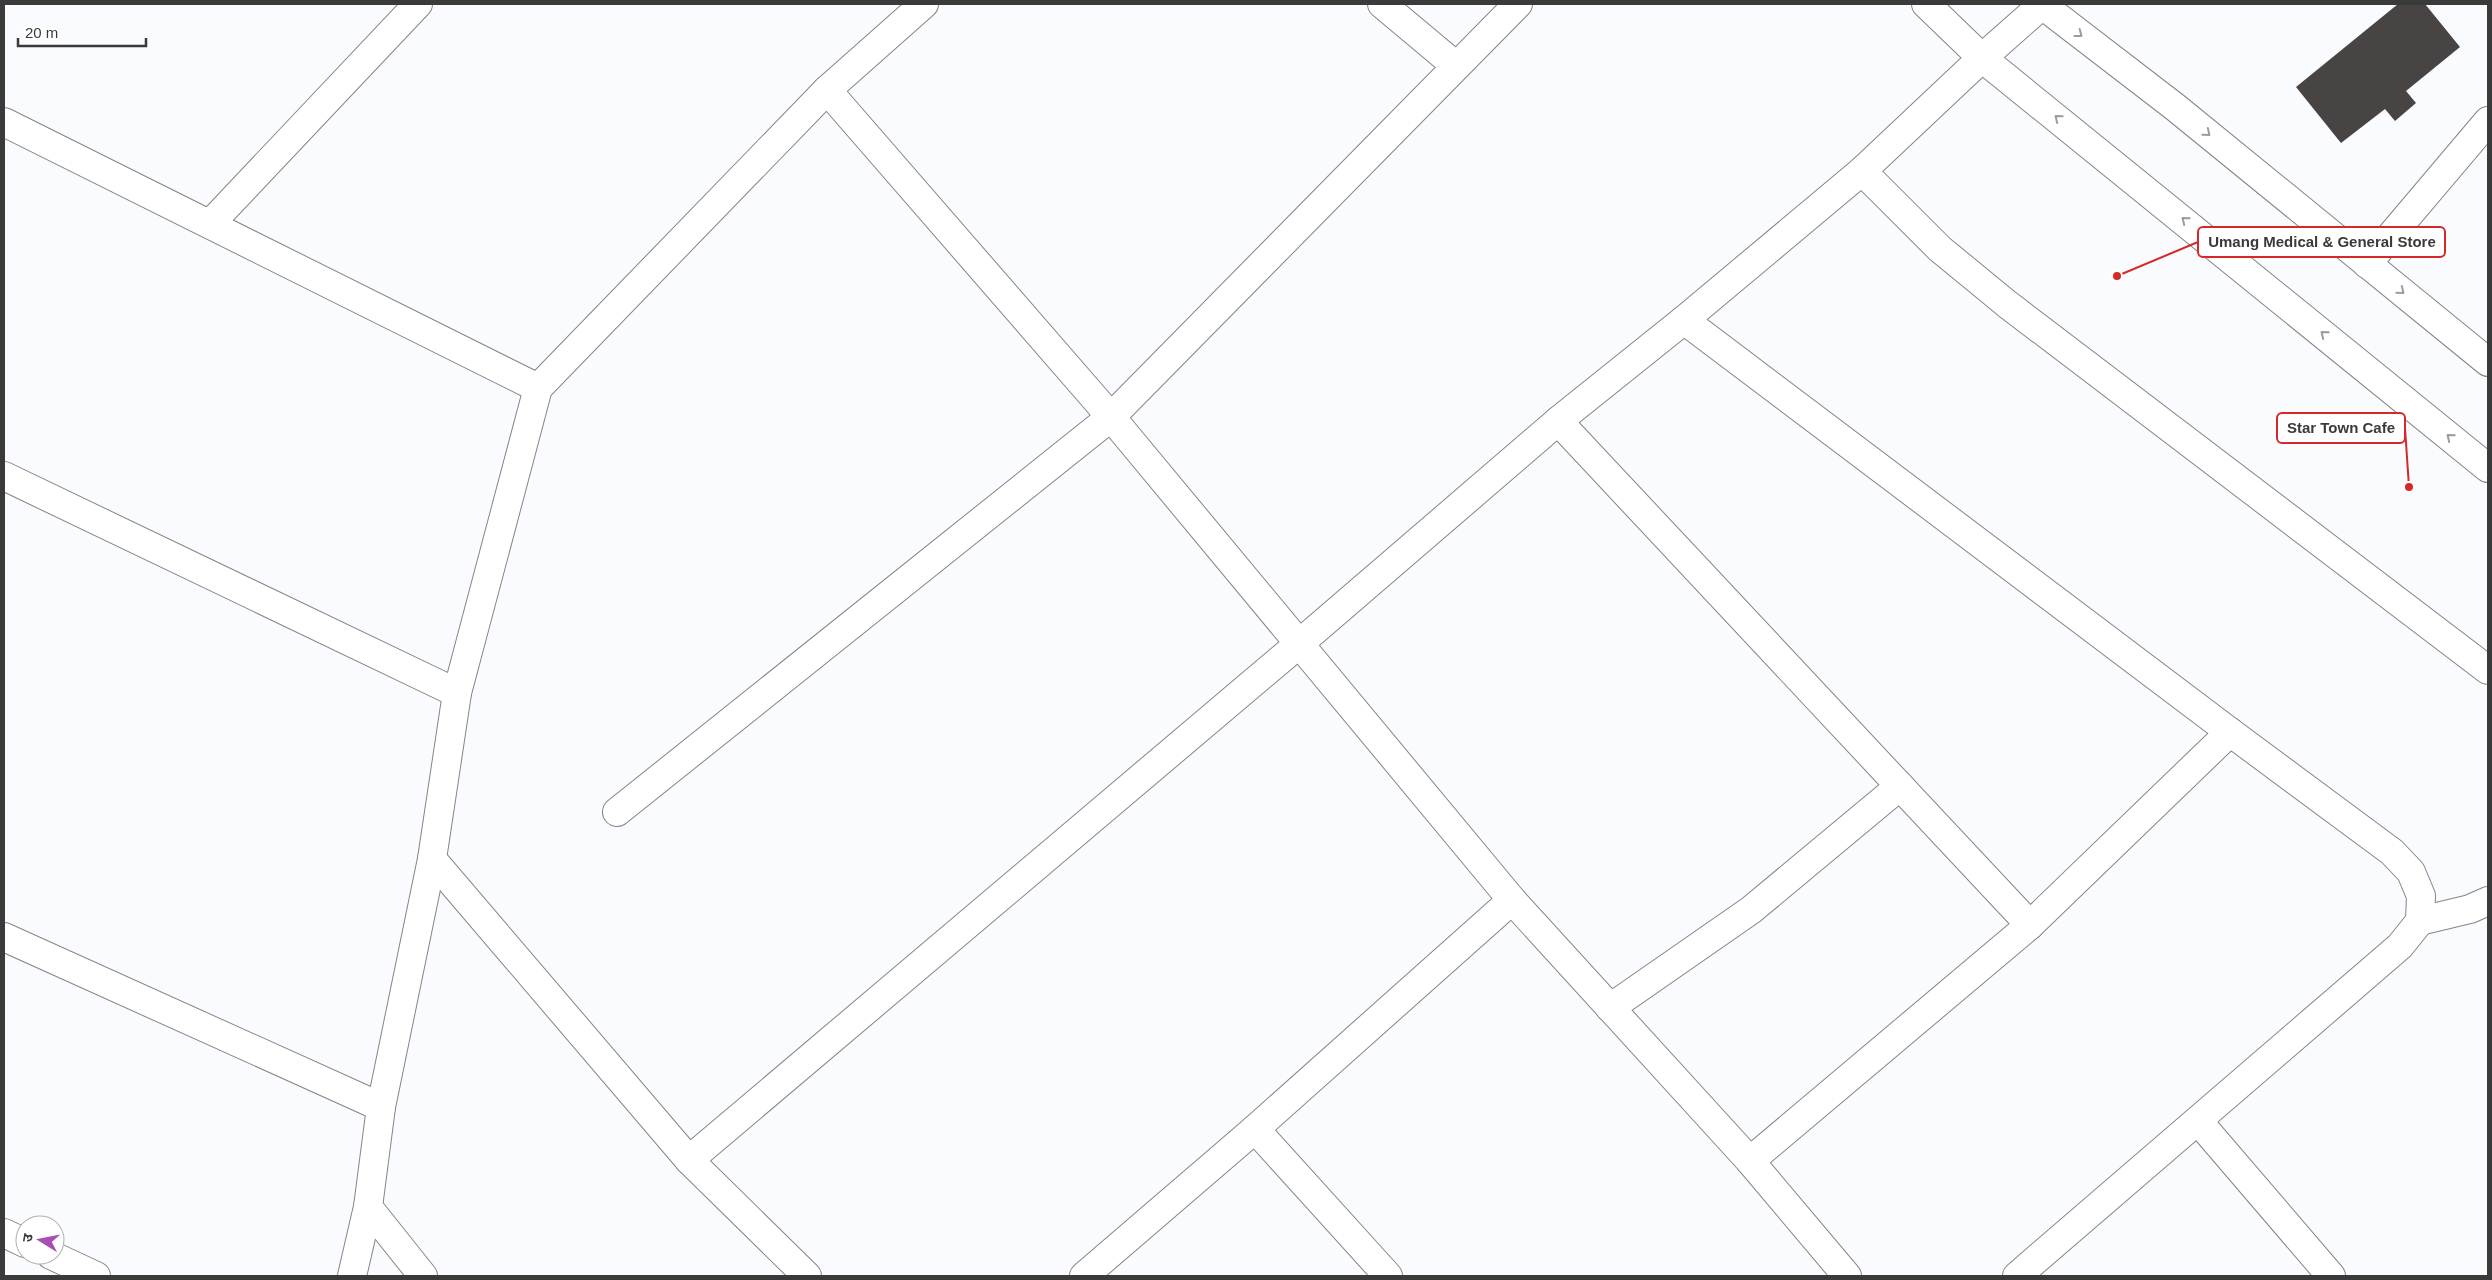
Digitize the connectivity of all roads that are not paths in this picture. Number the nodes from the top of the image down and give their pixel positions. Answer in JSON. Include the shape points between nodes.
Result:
{"nodes":[{"id":1,"x":418,"y":4,"type":"edge"},
{"id":2,"x":924,"y":4,"type":"edge"},
{"id":3,"x":1382,"y":4,"type":"edge"},
{"id":4,"x":1518,"y":4,"type":"edge"},
{"id":5,"x":1926,"y":4,"type":"edge"},
{"id":6,"x":2041,"y":4,"type":"edge"},
{"id":7,"x":1982,"y":58,"type":"junction"},
{"id":8,"x":1456,"y":66,"type":"junction"},
{"id":9,"x":827,"y":90,"type":"junction"},
{"id":10,"x":2488,"y":120,"type":"edge"},
{"id":11,"x":4,"y":122,"type":"edge"},
{"id":12,"x":1862,"y":172,"type":"junction"},
{"id":13,"x":210,"y":224,"type":"junction"},
{"id":14,"x":2367,"y":264,"type":"junction"},
{"id":15,"x":1684,"y":320,"type":"junction"},
{"id":16,"x":2488,"y":362,"type":"edge"},
{"id":17,"x":538,"y":388,"type":"junction"},
{"id":18,"x":1111,"y":417,"type":"junction"},
{"id":19,"x":1558,"y":421,"type":"junction"},
{"id":20,"x":2488,"y":468,"type":"edge"},
{"id":21,"x":4,"y":476,"type":"edge"},
{"id":22,"x":1300,"y":644,"type":"junction"},
{"id":23,"x":2488,"y":670,"type":"edge"},
{"id":24,"x":457,"y":693,"type":"junction"},
{"id":25,"x":2230,"y":732,"type":"junction"},
{"id":26,"x":1900,"y":786,"type":"junction"},
{"id":27,"x":617,"y":812,"type":"dead end"},
{"id":28,"x":432,"y":859,"type":"junction"},
{"id":29,"x":1512,"y":900,"type":"junction"},
{"id":30,"x":2488,"y":901,"type":"edge"},
{"id":31,"x":2420,"y":921,"type":"junction"},
{"id":32,"x":2030,"y":925,"type":"junction"},
{"id":33,"x":4,"y":937,"type":"edge"},
{"id":34,"x":1610,"y":1008,"type":"junction"},
{"id":35,"x":381,"y":1106,"type":"junction"},
{"id":36,"x":2199,"y":1122,"type":"junction"},
{"id":37,"x":1255,"y":1129,"type":"junction"},
{"id":38,"x":689,"y":1160,"type":"junction"},
{"id":39,"x":1750,"y":1162,"type":"junction"},
{"id":40,"x":368,"y":1207,"type":"junction"},
{"id":41,"x":65,"y":1262,"type":"edge"},
{"id":42,"x":96,"y":1276,"type":"edge"},
{"id":43,"x":352,"y":1276,"type":"edge"},
{"id":44,"x":423,"y":1276,"type":"edge"},
{"id":45,"x":807,"y":1276,"type":"edge"},
{"id":46,"x":1084,"y":1276,"type":"edge"},
{"id":47,"x":1388,"y":1276,"type":"edge"},
{"id":48,"x":1847,"y":1276,"type":"edge"},
{"id":49,"x":2017,"y":1276,"type":"edge"},
{"id":50,"x":2330,"y":1276,"type":"edge"}],
"edges":[{"from":1,"to":13,"type":"street"},
{"from":2,"to":9,"type":"street"},
{"from":3,"to":8,"type":"street"},
{"from":4,"to":8,"type":"street"},
{"from":5,"to":7,"type":"street"},
{"from":6,"to":7,"type":"street"},
{"from":6,"to":14,"type":"street","one_way":true,"via":[[2175,107]]},
{"from":7,"to":12,"type":"street"},
{"from":20,"to":7,"type":"street","one_way":true},
{"from":8,"to":18,"type":"street"},
{"from":9,"to":17,"type":"street"},
{"from":9,"to":18,"type":"street"},
{"from":10,"to":14,"type":"street"},
{"from":11,"to":13,"type":"street"},
{"from":12,"to":15,"type":"street"},
{"from":12,"to":23,"type":"street","via":[[1940,250],[2007,304]]},
{"from":13,"to":17,"type":"street"},
{"from":14,"to":16,"type":"street","one_way":true},
{"from":15,"to":19,"type":"street"},
{"from":15,"to":25,"type":"street"},
{"from":17,"to":24,"type":"street"},
{"from":18,"to":22,"type":"street"},
{"from":18,"to":27,"type":"street"},
{"from":19,"to":22,"type":"street"},
{"from":19,"to":26,"type":"street"},
{"from":21,"to":24,"type":"street"},
{"from":22,"to":29,"type":"street"},
{"from":22,"to":38,"type":"street"},
{"from":24,"to":28,"type":"street"},
{"from":25,"to":31,"type":"street","via":[[2392,852],[2411,872],[2421,896]]},
{"from":25,"to":32,"type":"street"},
{"from":26,"to":32,"type":"street"},
{"from":26,"to":34,"type":"street","via":[[1751,910]]},
{"from":28,"to":35,"type":"street"},
{"from":28,"to":38,"type":"street"},
{"from":29,"to":34,"type":"street"},
{"from":29,"to":37,"type":"street"},
{"from":30,"to":31,"type":"street","via":[[2470,909]]},
{"from":31,"to":36,"type":"street","via":[[2400,946]]},
{"from":32,"to":39,"type":"street"},
{"from":33,"to":35,"type":"street"},
{"from":34,"to":39,"type":"street"},
{"from":35,"to":40,"type":"street"},
{"from":36,"to":49,"type":"street"},
{"from":36,"to":50,"type":"street"},
{"from":37,"to":46,"type":"street"},
{"from":37,"to":47,"type":"street"},
{"from":38,"to":45,"type":"street"},
{"from":39,"to":48,"type":"street"},
{"from":40,"to":43,"type":"street"},
{"from":40,"to":44,"type":"street"},
{"from":41,"to":42,"type":"street"}]}
